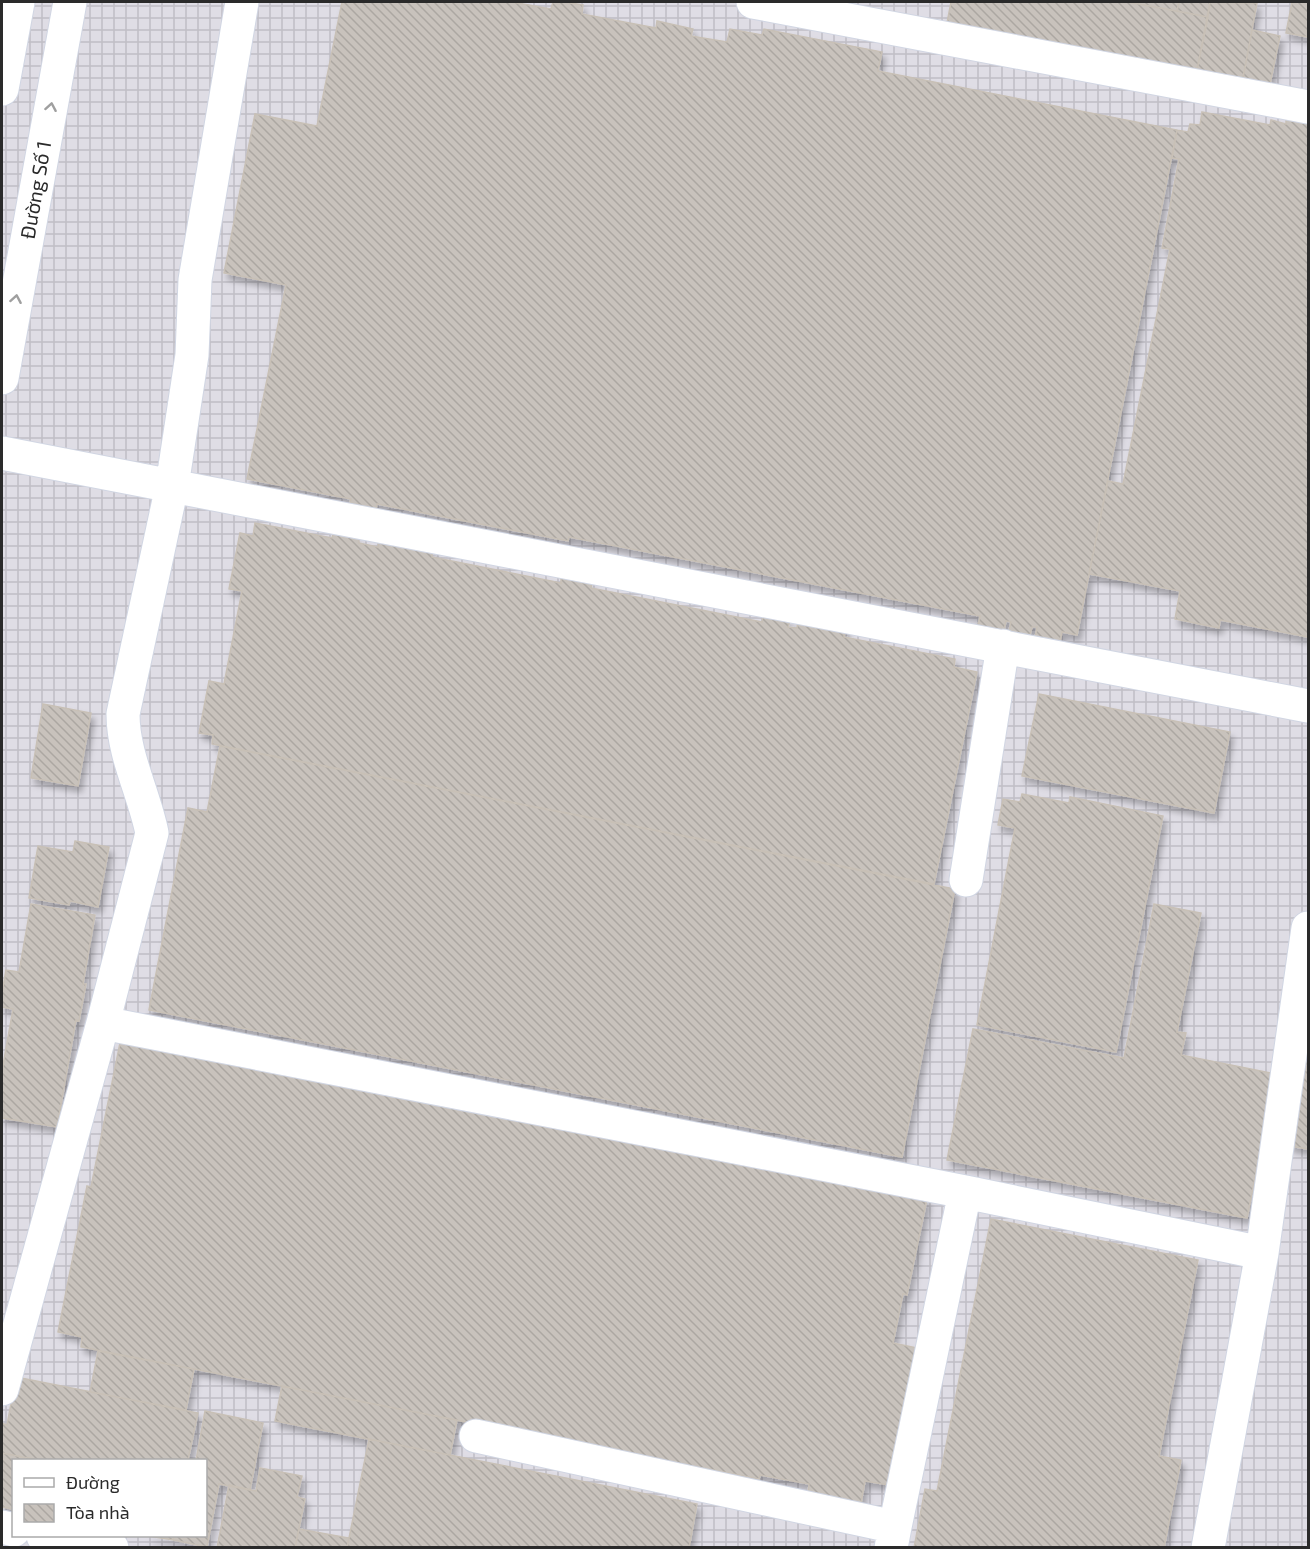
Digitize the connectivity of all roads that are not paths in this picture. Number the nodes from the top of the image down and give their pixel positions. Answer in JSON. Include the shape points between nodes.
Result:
{"nodes":[{"id":1,"x":18,"y":2,"type":"edge"},
{"id":2,"x":70,"y":2,"type":"edge"},
{"id":3,"x":242,"y":2,"type":"edge"},
{"id":4,"x":753,"y":2,"type":"edge"},
{"id":5,"x":2,"y":89,"type":"edge"},
{"id":6,"x":1308,"y":107,"type":"edge"},
{"id":7,"x":2,"y":378,"type":"edge"},
{"id":8,"x":2,"y":453,"type":"edge"},
{"id":9,"x":172,"y":486,"type":"junction"},
{"id":10,"x":1003,"y":646,"type":"junction"},
{"id":11,"x":1308,"y":706,"type":"edge"},
{"id":12,"x":966,"y":880,"type":"dead end"},
{"id":13,"x":1308,"y":928,"type":"edge"},
{"id":14,"x":103,"y":1023,"type":"junction"},
{"id":15,"x":965,"y":1192,"type":"junction"},
{"id":16,"x":1262,"y":1253,"type":"junction"},
{"id":17,"x":2,"y":1389,"type":"edge"},
{"id":18,"x":476,"y":1436,"type":"dead end"},
{"id":19,"x":49,"y":1537,"type":"edge"},
{"id":20,"x":893,"y":1537,"type":"edge"},
{"id":21,"x":112,"y":1548,"type":"edge"},
{"id":22,"x":1208,"y":1548,"type":"edge"}],
"edges":[{"from":1,"to":5,"type":"street"},
{"from":7,"to":2,"type":"street","name":"Đường Số 1","one_way":true},
{"from":3,"to":9,"type":"street","via":[[195,279],[192,355]]},
{"from":4,"to":6,"type":"street"},
{"from":8,"to":9,"type":"street"},
{"from":9,"to":10,"type":"street"},
{"from":9,"to":14,"type":"street","via":[[123,714],[123,734],[152,833]]},
{"from":10,"to":11,"type":"street"},
{"from":10,"to":12,"type":"street"},
{"from":13,"to":16,"type":"street"},
{"from":14,"to":15,"type":"street"},
{"from":14,"to":17,"type":"street"},
{"from":15,"to":16,"type":"street"},
{"from":15,"to":20,"type":"street"},
{"from":16,"to":22,"type":"street"},
{"from":18,"to":20,"type":"street"},
{"from":19,"to":21,"type":"street"}]}
